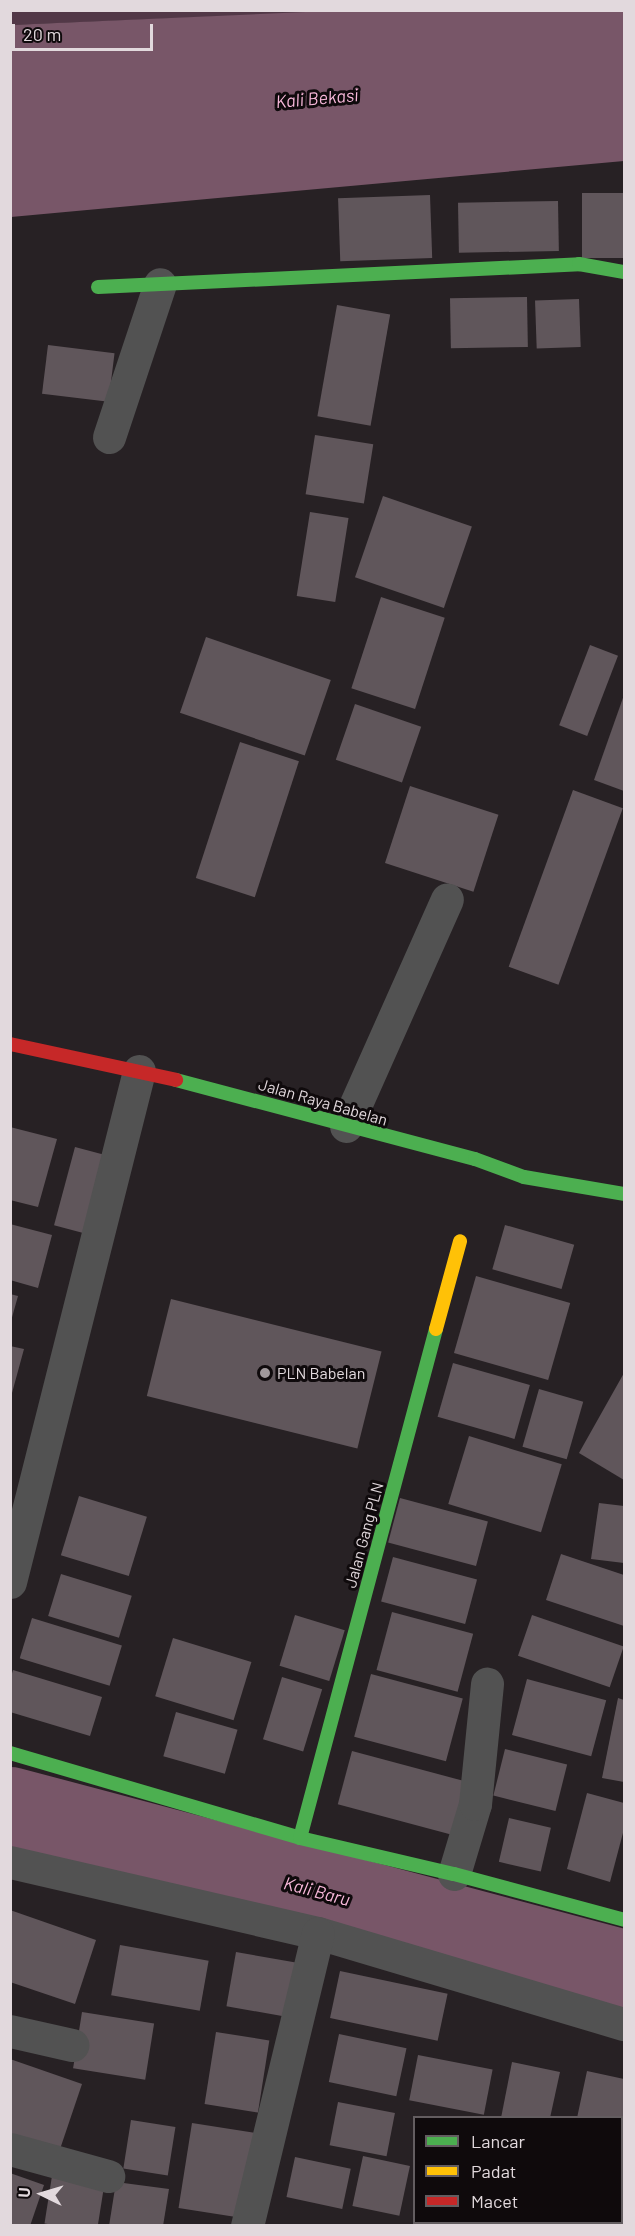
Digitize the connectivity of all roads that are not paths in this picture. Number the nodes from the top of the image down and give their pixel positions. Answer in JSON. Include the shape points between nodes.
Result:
{"nodes":[{"id":1,"x":624,"y":272,"type":"edge"},
{"id":2,"x":160,"y":284,"type":"junction"},
{"id":3,"x":98,"y":287,"type":"dead end"},
{"id":4,"x":110,"y":437,"type":"dead end"},
{"id":5,"x":447,"y":899,"type":"dead end"},
{"id":6,"x":10,"y":1044,"type":"edge"},
{"id":7,"x":139,"y":1071,"type":"junction"},
{"id":8,"x":346,"y":1126,"type":"junction"},
{"id":9,"x":624,"y":1194,"type":"edge"},
{"id":10,"x":460,"y":1241,"type":"dead end"},
{"id":11,"x":10,"y":1582,"type":"edge"},
{"id":12,"x":487,"y":1684,"type":"dead end"},
{"id":13,"x":10,"y":1753,"type":"edge"},
{"id":14,"x":300,"y":1838,"type":"junction"},
{"id":15,"x":10,"y":1862,"type":"edge"},
{"id":16,"x":454,"y":1874,"type":"junction"},
{"id":17,"x":624,"y":1920,"type":"edge"},
{"id":18,"x":318,"y":1933,"type":"junction"},
{"id":19,"x":624,"y":2024,"type":"edge"},
{"id":20,"x":10,"y":2031,"type":"edge"},
{"id":21,"x":72,"y":2045,"type":"dead end"},
{"id":22,"x":10,"y":2149,"type":"edge"},
{"id":23,"x":108,"y":2176,"type":"dead end"},
{"id":24,"x":247,"y":2226,"type":"edge"}],
"edges":[{"from":1,"to":2,"type":"street","via":[[579,264]]},
{"from":2,"to":3,"type":"street"},
{"from":2,"to":4,"type":"street"},
{"from":5,"to":8,"type":"street"},
{"from":6,"to":7,"type":"street","name":"Jalan Raya Babelan"},
{"from":7,"to":8,"type":"street","name":"Jalan Raya Babelan"},
{"from":7,"to":11,"type":"street"},
{"from":8,"to":9,"type":"street","name":"Jalan Raya Babelan","via":[[524,1177]]},
{"from":10,"to":14,"type":"street","name":"Jalan Gang PLN"},
{"from":12,"to":16,"type":"street","via":[[475,1804]]},
{"from":13,"to":14,"type":"street"},
{"from":14,"to":16,"type":"street"},
{"from":15,"to":18,"type":"street"},
{"from":16,"to":17,"type":"street"},
{"from":18,"to":19,"type":"street"},
{"from":18,"to":24,"type":"street"},
{"from":20,"to":21,"type":"street"},
{"from":22,"to":23,"type":"street"}]}
